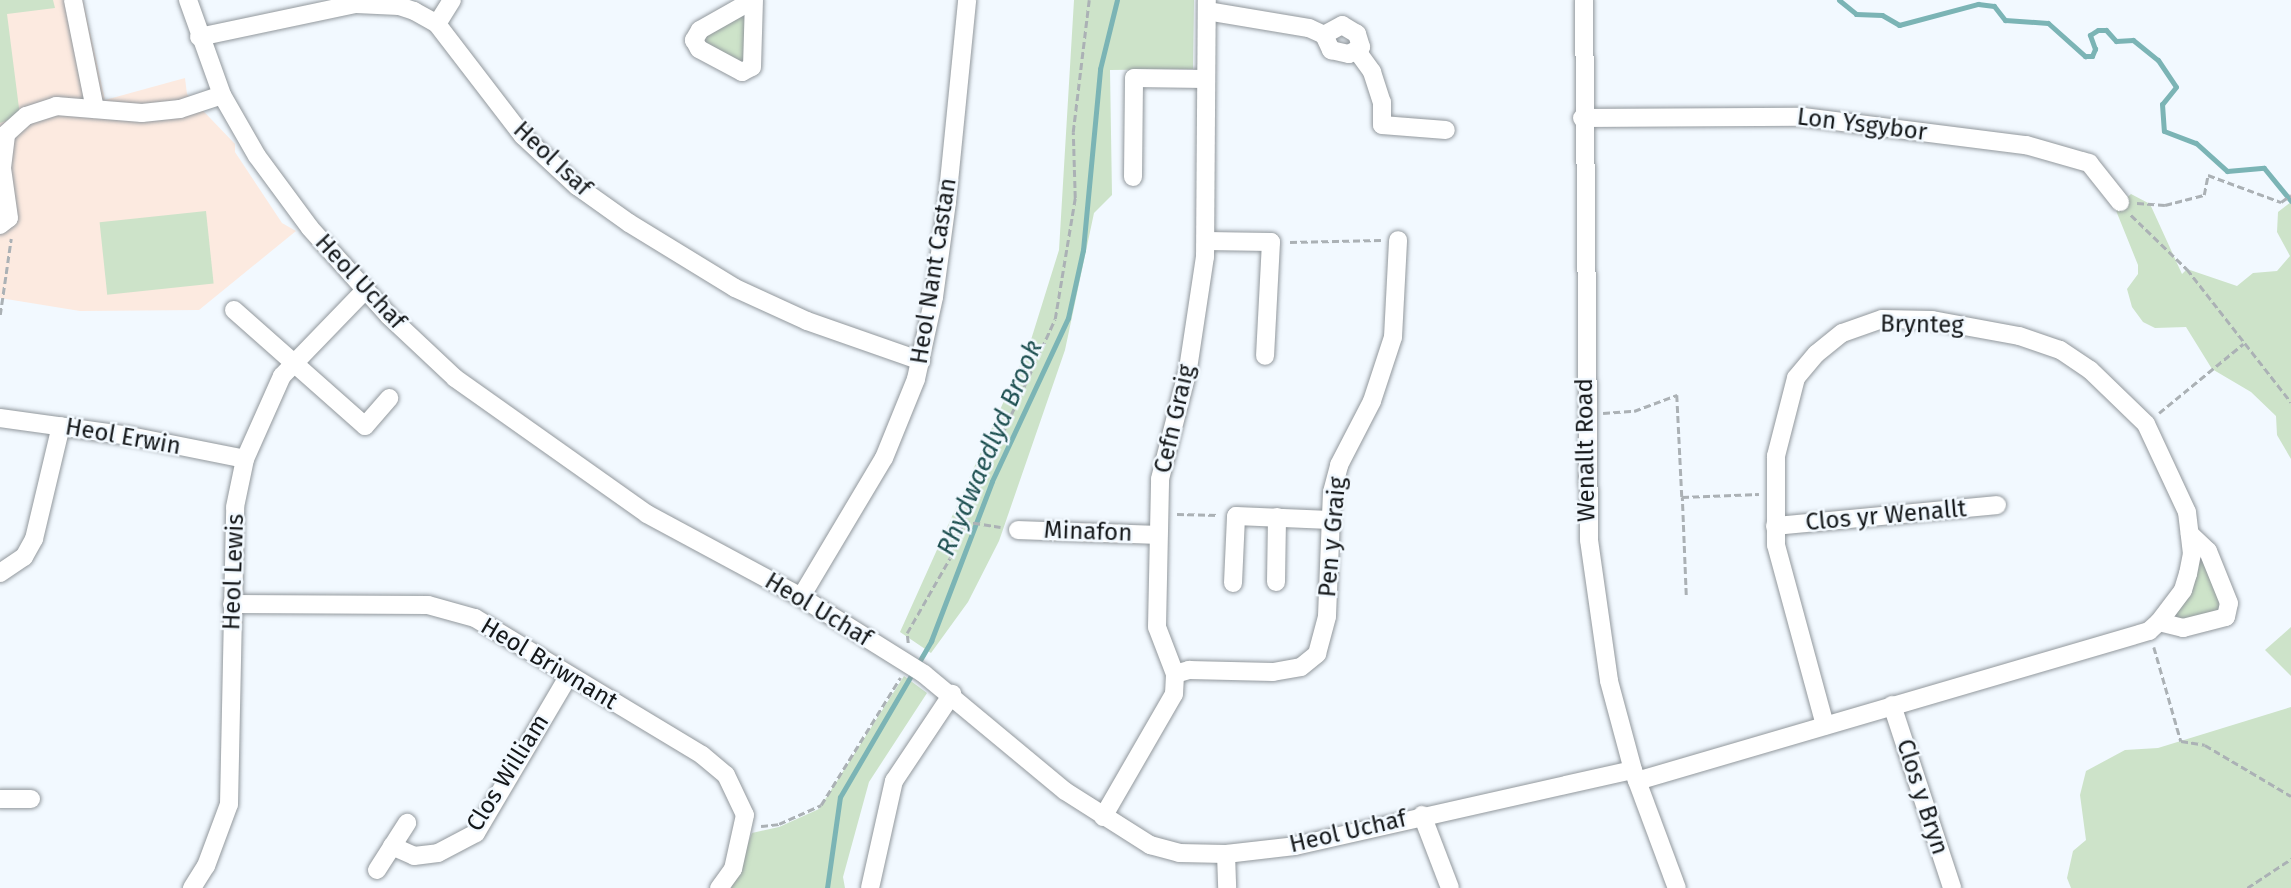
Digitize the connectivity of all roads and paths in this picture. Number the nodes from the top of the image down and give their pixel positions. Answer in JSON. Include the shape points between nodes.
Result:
{"nodes":[{"id":1,"x":73,"y":0,"type":"edge"},
{"id":2,"x":188,"y":0,"type":"edge"},
{"id":3,"x":452,"y":0,"type":"edge"},
{"id":4,"x":967,"y":0,"type":"edge"},
{"id":5,"x":1089,"y":0,"type":"edge"},
{"id":6,"x":1584,"y":0,"type":"edge"},
{"id":7,"x":1207,"y":6,"type":"edge"},
{"id":8,"x":437,"y":24,"type":"junction"},
{"id":9,"x":199,"y":37,"type":"junction"},
{"id":10,"x":1205,"y":79,"type":"junction"},
{"id":11,"x":222,"y":96,"type":"junction"},
{"id":12,"x":95,"y":109,"type":"junction"},
{"id":13,"x":1582,"y":118,"type":"junction"},
{"id":14,"x":1446,"y":130,"type":"dead end"},
{"id":15,"x":1133,"y":177,"type":"dead end"},
{"id":16,"x":2291,"y":195,"type":"edge"},
{"id":17,"x":2120,"y":202,"type":"junction"},
{"id":18,"x":1,"y":224,"type":"edge"},
{"id":19,"x":1398,"y":240,"type":"joint"},
{"id":20,"x":1206,"y":242,"type":"junction"},
{"id":21,"x":1271,"y":242,"type":"junction"},
{"id":22,"x":365,"y":290,"type":"junction"},
{"id":23,"x":234,"y":310,"type":"dead end"},
{"id":24,"x":0,"y":315,"type":"edge"},
{"id":25,"x":2243,"y":344,"type":"junction"},
{"id":26,"x":1265,"y":356,"type":"dead end"},
{"id":27,"x":294,"y":361,"type":"junction"},
{"id":28,"x":921,"y":362,"type":"junction"},
{"id":29,"x":388,"y":398,"type":"dead end"},
{"id":30,"x":2291,"y":402,"type":"edge"},
{"id":31,"x":1585,"y":414,"type":"junction"},
{"id":32,"x":0,"y":418,"type":"edge"},
{"id":33,"x":2146,"y":424,"type":"junction"},
{"id":34,"x":61,"y":426,"type":"junction"},
{"id":35,"x":245,"y":459,"type":"junction"},
{"id":36,"x":1773,"y":493,"type":"junction"},
{"id":37,"x":1682,"y":497,"type":"junction"},
{"id":38,"x":1997,"y":505,"type":"dead end"},
{"id":39,"x":1159,"y":514,"type":"junction"},
{"id":40,"x":1236,"y":516,"type":"junction"},
{"id":41,"x":1277,"y":517,"type":"junction"},
{"id":42,"x":1330,"y":520,"type":"junction"},
{"id":43,"x":963,"y":521,"type":"junction"},
{"id":44,"x":1775,"y":526,"type":"junction"},
{"id":45,"x":1018,"y":530,"type":"joint"},
{"id":46,"x":2190,"y":534,"type":"junction"},
{"id":47,"x":1158,"y":535,"type":"junction"},
{"id":48,"x":0,"y":573,"type":"edge"},
{"id":49,"x":1276,"y":582,"type":"dead end"},
{"id":50,"x":1233,"y":583,"type":"dead end"},
{"id":51,"x":1686,"y":595,"type":"dead end"},
{"id":52,"x":801,"y":597,"type":"junction"},
{"id":53,"x":232,"y":604,"type":"junction"},
{"id":54,"x":2154,"y":626,"type":"junction"},
{"id":55,"x":916,"y":669,"type":"junction"},
{"id":56,"x":1175,"y":674,"type":"junction"},
{"id":57,"x":569,"y":675,"type":"junction"},
{"id":58,"x":952,"y":694,"type":"junction"},
{"id":59,"x":1892,"y":705,"type":"junction"},
{"id":60,"x":1825,"y":725,"type":"junction"},
{"id":61,"x":1635,"y":775,"type":"junction"},
{"id":62,"x":2291,"y":796,"type":"edge"},
{"id":63,"x":0,"y":799,"type":"edge"},
{"id":64,"x":31,"y":799,"type":"dead end"},
{"id":65,"x":1422,"y":816,"type":"junction"},
{"id":66,"x":1103,"y":817,"type":"junction"},
{"id":67,"x":407,"y":823,"type":"dead end"},
{"id":68,"x":744,"y":828,"type":"junction"},
{"id":69,"x":392,"y":846,"type":"junction"},
{"id":70,"x":1226,"y":854,"type":"junction"},
{"id":71,"x":2291,"y":859,"type":"edge"},
{"id":72,"x":377,"y":870,"type":"dead end"},
{"id":73,"x":192,"y":888,"type":"edge"},
{"id":74,"x":719,"y":888,"type":"edge"},
{"id":75,"x":870,"y":888,"type":"edge"},
{"id":76,"x":1227,"y":888,"type":"edge"},
{"id":77,"x":1450,"y":888,"type":"edge"},
{"id":78,"x":1677,"y":888,"type":"edge"},
{"id":79,"x":1952,"y":888,"type":"edge"},
{"id":80,"x":2247,"y":888,"type":"edge"}],
"edges":[{"from":1,"to":12,"type":"street"},
{"from":2,"to":9,"type":"street","name":"Heol Uchaf"},
{"from":3,"to":8,"type":"street"},
{"from":4,"to":28,"type":"street","name":"Heol Nant Castan","via":[[947,202]]},
{"from":5,"to":43,"type":"path","via":[[1073,132],[1075,198],[1055,319]]},
{"from":6,"to":13,"type":"street","name":"Wenallt Road"},
{"from":7,"to":10,"type":"street","name":"Cefn Graig"},
{"from":7,"to":14,"type":"street","via":[[1309,28],[1324,35],[1331,50],[1357,51],[1372,72],[1382,102],[1382,125]]},
{"from":8,"to":9,"type":"street","name":"Heol Isaf","via":[[399,6],[356,4]]},
{"from":8,"to":28,"type":"street","name":"Heol Isaf","via":[[523,136],[577,186],[629,223],[735,288],[807,321]]},
{"from":9,"to":11,"type":"street","name":"Heol Uchaf"},
{"from":10,"to":15,"type":"street","via":[[1134,78]]},
{"from":10,"to":20,"type":"street","name":"Cefn Graig"},
{"from":11,"to":12,"type":"street","via":[[180,109],[142,113]]},
{"from":11,"to":22,"type":"street","name":"Heol Uchaf","via":[[257,156],[302,218]]},
{"from":12,"to":18,"type":"street","via":[[56,106],[26,116],[6,134],[2,168],[9,218]]},
{"from":13,"to":17,"type":"street","name":"Lon Ysgybor","via":[[1803,117],[2026,145],[2089,163]]},
{"from":13,"to":31,"type":"street","name":"Wenallt Road"},
{"from":16,"to":17,"type":"path","via":[[2281,202],[2208,175],[2204,195],[2165,205]]},
{"from":17,"to":25,"type":"path","via":[[2187,269]]},
{"from":18,"to":24,"type":"path","via":[[11,234]]},
{"from":19,"to":21,"type":"path"},
{"from":19,"to":42,"type":"street","name":"Pen y Graig","via":[[1393,337],[1372,401],[1339,465]]},
{"from":20,"to":21,"type":"street"},
{"from":20,"to":39,"type":"street","name":"Cefn Graig","via":[[1188,369],[1169,428],[1160,478]]},
{"from":21,"to":26,"type":"street"},
{"from":22,"to":27,"type":"street","name":"Heol Lewis"},
{"from":22,"to":52,"type":"street","name":"Heol Uchaf","via":[[455,378],[556,453],[648,514]]},
{"from":23,"to":27,"type":"street"},
{"from":25,"to":30,"type":"path"},
{"from":25,"to":33,"type":"path"},
{"from":27,"to":29,"type":"street","via":[[365,426]]},
{"from":27,"to":35,"type":"street","name":"Heol Lewis","via":[[265,410]]},
{"from":28,"to":52,"type":"street","name":"Heol Nant Castan","via":[[884,458]]},
{"from":31,"to":37,"type":"path","via":[[1634,411],[1677,395]]},
{"from":31,"to":61,"type":"street","name":"Wenallt Road","via":[[1588,540],[1597,607],[1609,681]]},
{"from":32,"to":34,"type":"street","name":"Heol Erwin"},
{"from":33,"to":36,"type":"street","name":"Brynteg","via":[[2106,382],[2060,350],[1978,327],[1882,319],[1842,333],[1796,378],[1785,410]]},
{"from":33,"to":46,"type":"street","name":"Brynteg","via":[[2188,512]]},
{"from":34,"to":35,"type":"street","name":"Heol Erwin"},
{"from":34,"to":48,"type":"street","via":[[34,539],[24,557]]},
{"from":35,"to":53,"type":"street","name":"Heol Lewis","via":[[235,507]]},
{"from":36,"to":37,"type":"path"},
{"from":36,"to":44,"type":"street","name":"Brynteg"},
{"from":37,"to":51,"type":"path"},
{"from":38,"to":44,"type":"street","name":"Clos yr Wenallt"},
{"from":39,"to":40,"type":"path"},
{"from":39,"to":47,"type":"street","name":"Cefn Graig"},
{"from":40,"to":41,"type":"street"},
{"from":40,"to":50,"type":"street"},
{"from":41,"to":42,"type":"street"},
{"from":41,"to":49,"type":"street"},
{"from":42,"to":56,"type":"street","name":"Pen y Graig","via":[[1327,616],[1317,654],[1301,667],[1273,672],[1189,670]]},
{"from":43,"to":45,"type":"path"},
{"from":43,"to":55,"type":"path","via":[[950,558],[907,633]]},
{"from":44,"to":60,"type":"street","name":"Brynteg","via":[[1783,579]]},
{"from":45,"to":47,"type":"street","name":"Minafon"},
{"from":46,"to":54,"type":"street","name":"Brynteg","via":[[2192,554],[2183,590]]},
{"from":46,"to":54,"type":"street","name":"Brynteg","via":[[2208,551],[2229,603],[2226,617],[2183,628]]},
{"from":47,"to":56,"type":"street","name":"Cefn Graig","via":[[1157,626]]},
{"from":52,"to":55,"type":"street","name":"Heol Uchaf"},
{"from":53,"to":57,"type":"street","name":"Heol Briwnant","via":[[401,604],[452,610],[475,618]]},
{"from":53,"to":73,"type":"street","name":"Heol Lewis","via":[[229,804],[206,866]]},
{"from":54,"to":59,"type":"street","name":"Brynteg"},
{"from":54,"to":62,"type":"path","via":[[2181,741],[2205,745]]},
{"from":55,"to":58,"type":"street","name":"Heol Uchaf"},
{"from":55,"to":68,"type":"path","via":[[821,805],[779,824]]},
{"from":56,"to":66,"type":"street","via":[[1174,694],[1160,723]]},
{"from":57,"to":68,"type":"street","name":"Heol Briwnant","via":[[702,755],[726,775],[745,815]]},
{"from":57,"to":69,"type":"street","name":"Clos William","via":[[475,833],[438,853],[414,856]]},
{"from":58,"to":66,"type":"street","name":"Heol Uchaf","via":[[1065,792]]},
{"from":58,"to":75,"type":"street","via":[[894,781]]},
{"from":59,"to":60,"type":"street","name":"Brynteg"},
{"from":59,"to":79,"type":"street","name":"Clos y Bryn"},
{"from":60,"to":61,"type":"street","name":"Brynteg"},
{"from":61,"to":65,"type":"street","name":"Heol Uchaf"},
{"from":61,"to":78,"type":"street","name":"Wenallt Road"},
{"from":63,"to":64,"type":"street"},
{"from":65,"to":70,"type":"street","name":"Heol Uchaf","via":[[1294,846]]},
{"from":65,"to":77,"type":"street"},
{"from":66,"to":70,"type":"street","name":"Heol Uchaf","via":[[1150,845],[1179,853]]},
{"from":67,"to":69,"type":"street"},
{"from":68,"to":74,"type":"street","name":"Heol Briwnant","via":[[733,869]]},
{"from":69,"to":72,"type":"street"},
{"from":70,"to":76,"type":"street"},
{"from":71,"to":80,"type":"path"}]}
